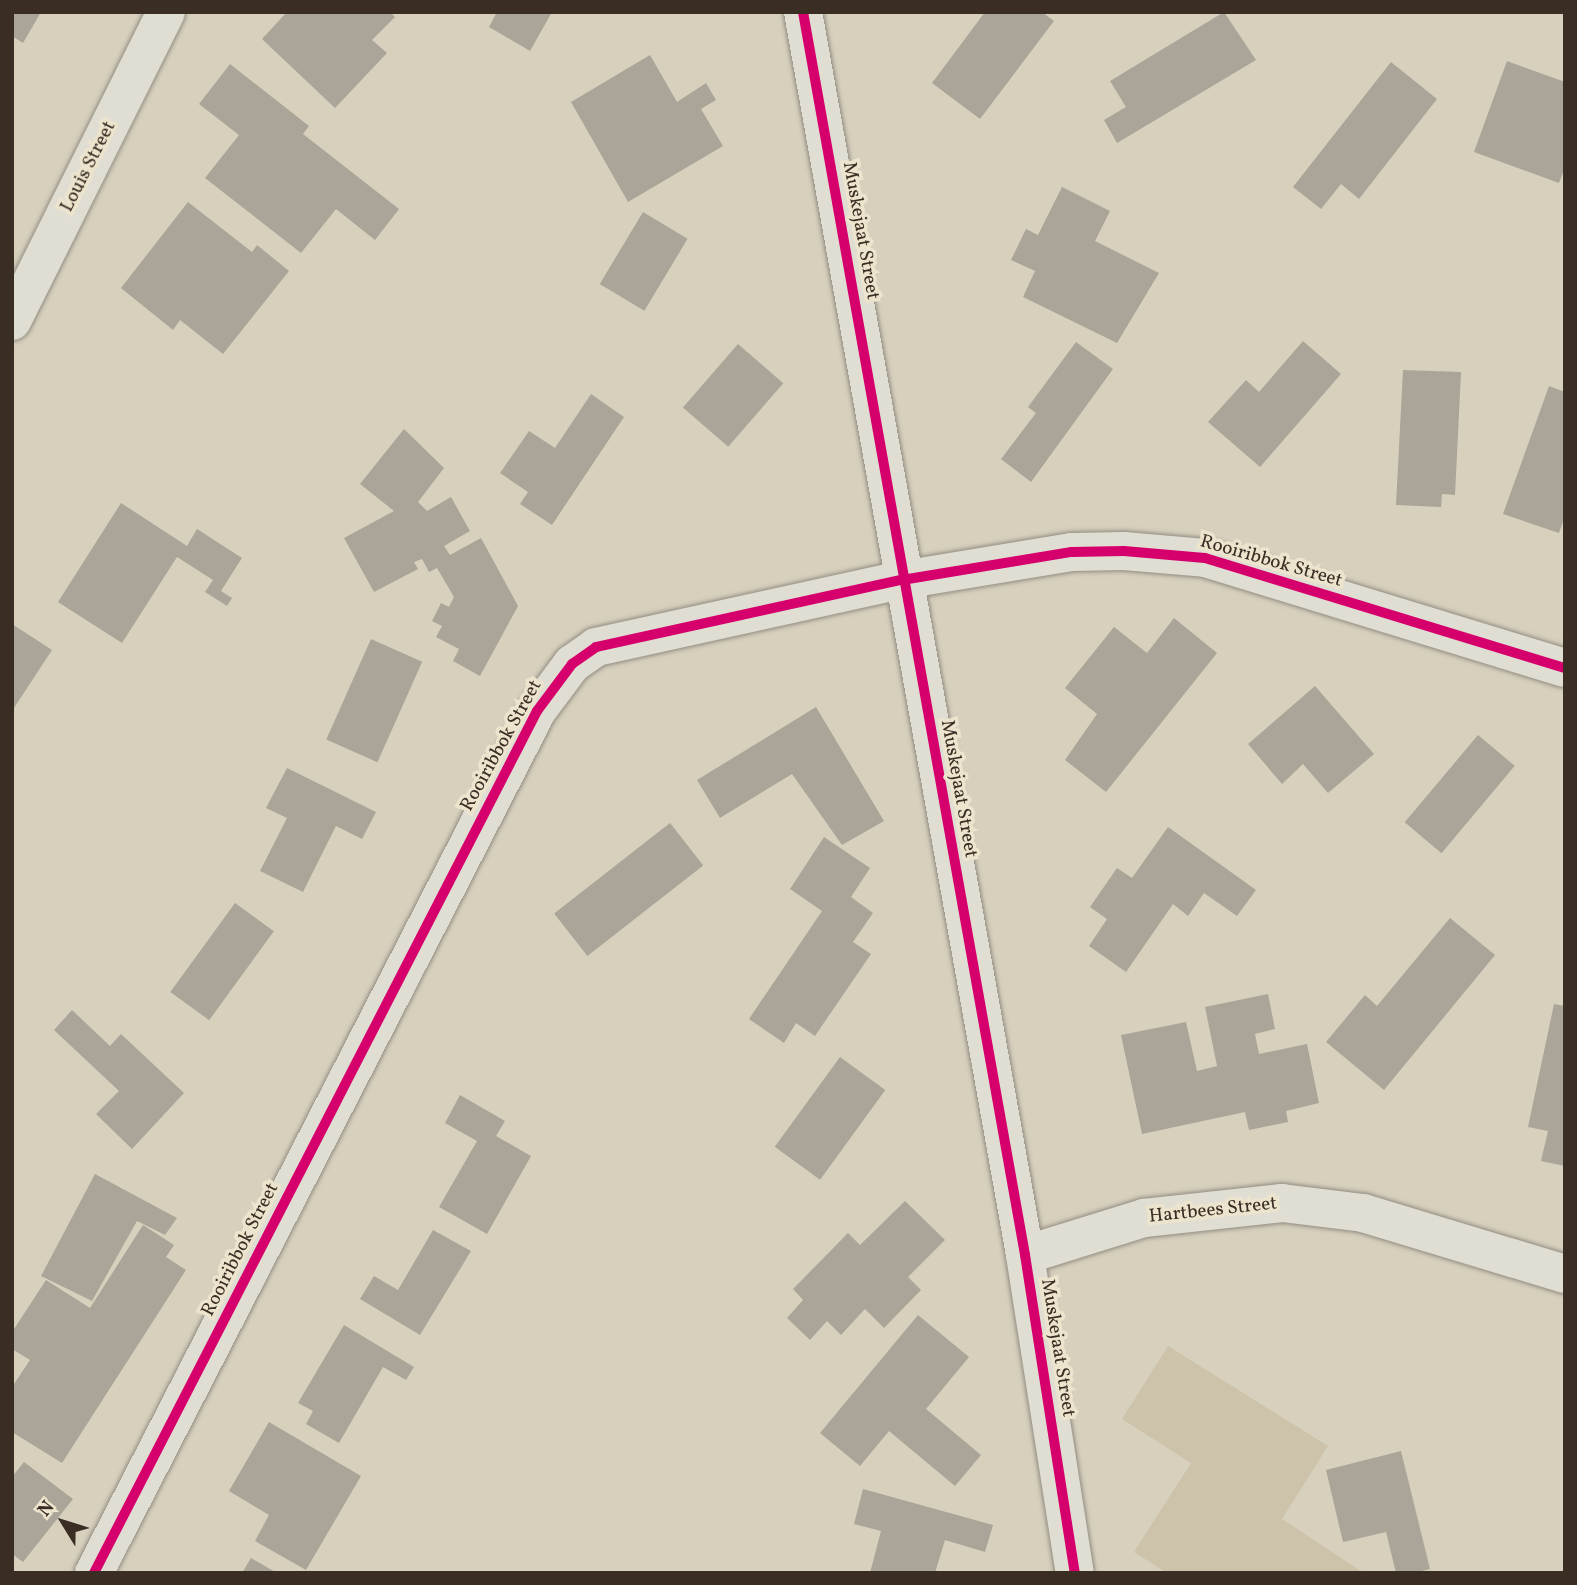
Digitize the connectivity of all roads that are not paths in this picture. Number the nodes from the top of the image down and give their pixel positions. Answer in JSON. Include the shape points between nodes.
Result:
{"nodes":[{"id":1,"x":166,"y":12,"type":"edge"},
{"id":2,"x":803,"y":12,"type":"edge"},
{"id":3,"x":12,"y":321,"type":"edge"},
{"id":4,"x":902,"y":580,"type":"junction"},
{"id":5,"x":1565,"y":668,"type":"edge"},
{"id":6,"x":1025,"y":1255,"type":"junction"},
{"id":7,"x":1565,"y":1274,"type":"edge"},
{"id":8,"x":94,"y":1573,"type":"edge"},
{"id":9,"x":1075,"y":1573,"type":"edge"}],
"edges":[{"from":1,"to":3,"type":"street","name":"Louis Street"},
{"from":2,"to":4,"type":"street","name":"Muskejaat Street"},
{"from":4,"to":5,"type":"street","name":"Rooiribbok Street","via":[[1073,552],[1205,558]]},
{"from":4,"to":6,"type":"street","name":"Muskejaat Street"},
{"from":4,"to":8,"type":"street","name":"Rooiribbok Street","via":[[623,638],[572,664],[537,711]]},
{"from":6,"to":7,"type":"street","name":"Hartbees Street","via":[[1144,1218],[1293,1203],[1363,1213]]},
{"from":6,"to":9,"type":"street","name":"Muskejaat Street"}]}
